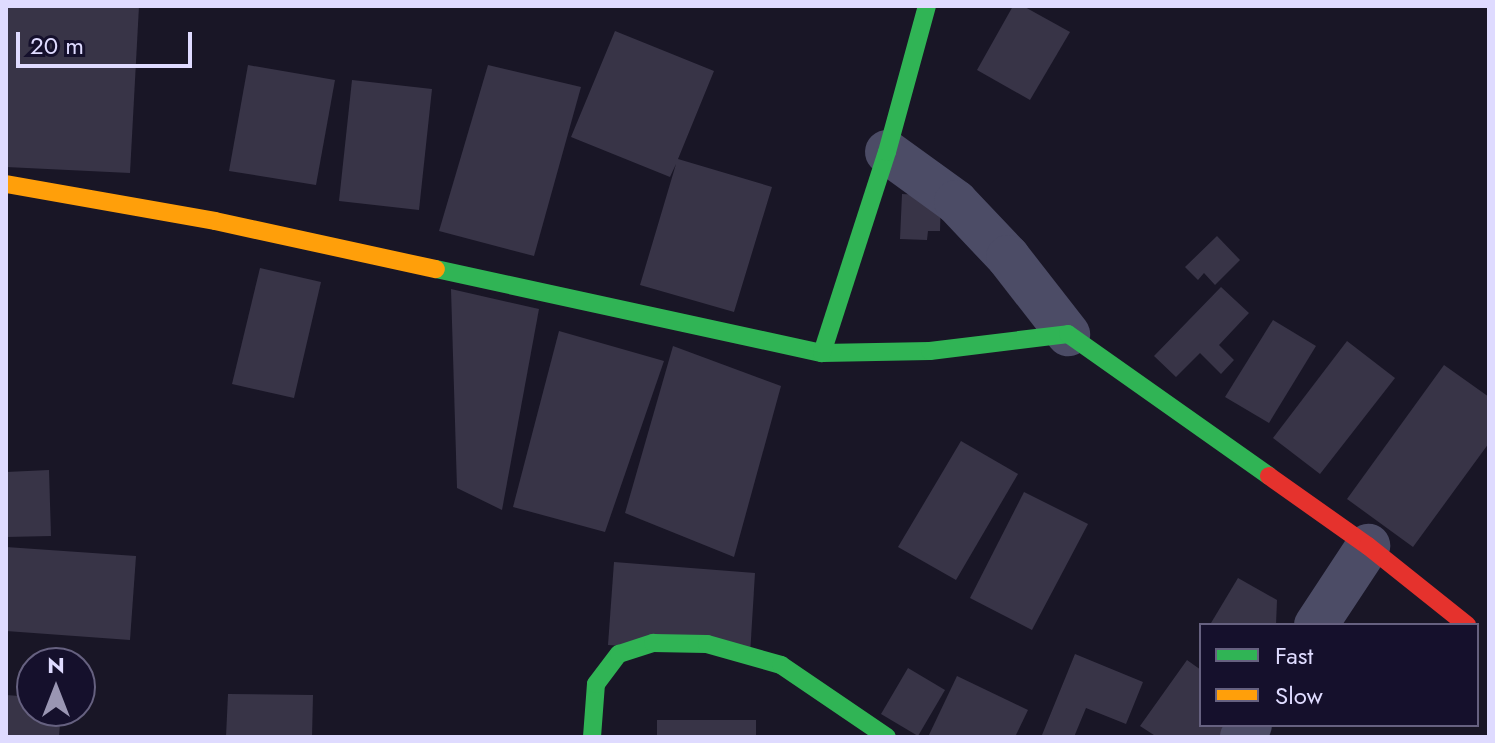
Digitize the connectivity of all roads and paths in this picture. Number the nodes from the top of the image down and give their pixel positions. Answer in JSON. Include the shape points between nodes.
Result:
{"nodes":[{"id":1,"x":927,"y":6,"type":"edge"},
{"id":2,"x":887,"y":152,"type":"junction"},
{"id":3,"x":6,"y":184,"type":"edge"},
{"id":4,"x":1068,"y":334,"type":"junction"},
{"id":5,"x":822,"y":353,"type":"junction"},
{"id":6,"x":1368,"y":546,"type":"junction"},
{"id":7,"x":1317,"y":623,"type":"edge"},
{"id":8,"x":1464,"y":623,"type":"edge"},
{"id":9,"x":592,"y":737,"type":"edge"},
{"id":10,"x":887,"y":737,"type":"edge"}],
"edges":[{"from":1,"to":2,"type":"street"},
{"from":2,"to":4,"type":"street","via":[[956,202],[1008,257]]},
{"from":2,"to":5,"type":"street"},
{"from":3,"to":5,"type":"street","via":[[231,225]]},
{"from":4,"to":5,"type":"street","via":[[930,351]]},
{"from":4,"to":6,"type":"street"},
{"from":6,"to":7,"type":"street"},
{"from":6,"to":8,"type":"street"},
{"from":9,"to":10,"type":"street","via":[[596,684],[619,654],[653,643],[707,644],[781,665]]}]}
